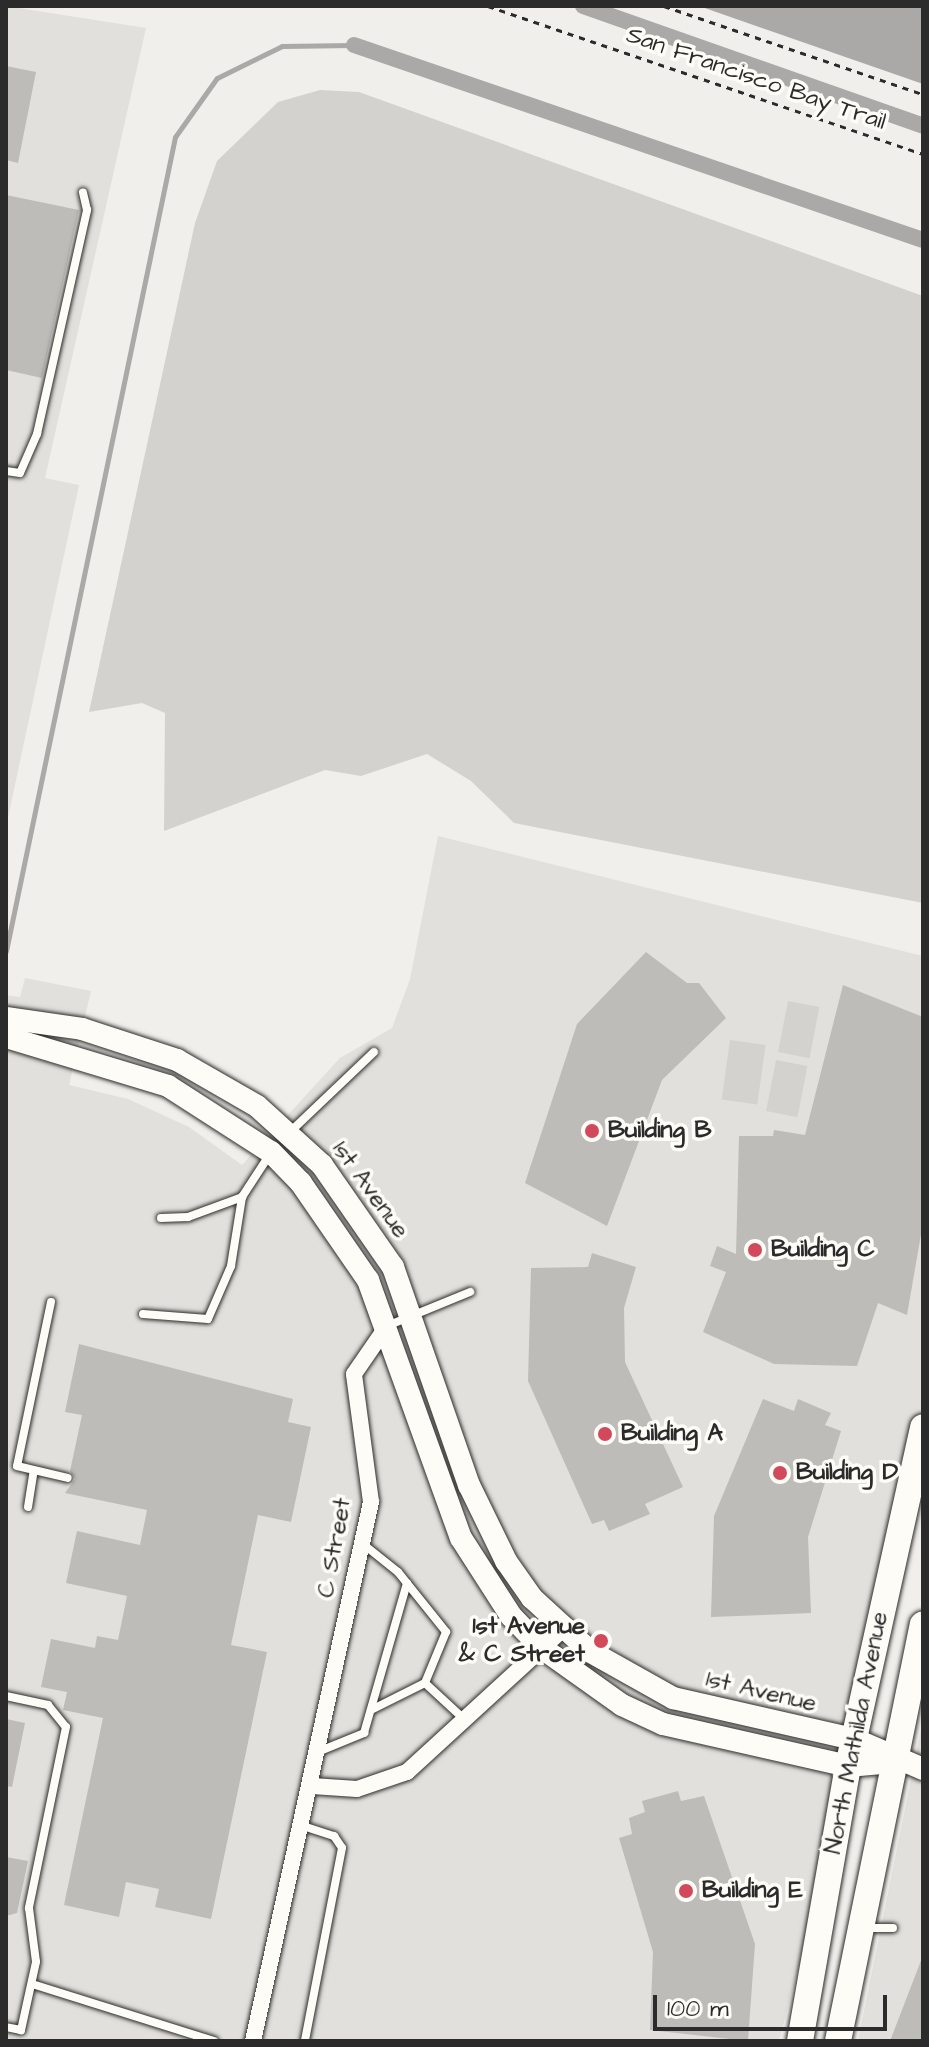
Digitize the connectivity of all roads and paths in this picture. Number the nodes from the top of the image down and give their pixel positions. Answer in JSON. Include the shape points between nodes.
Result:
{"nodes":[{"id":1,"x":488,"y":6,"type":"edge"},
{"id":2,"x":664,"y":6,"type":"edge"},
{"id":3,"x":923,"y":94,"type":"edge"},
{"id":4,"x":923,"y":154,"type":"edge"},
{"id":5,"x":83,"y":192,"type":"dead end"},
{"id":6,"x":6,"y":471,"type":"edge"},
{"id":7,"x":6,"y":1018,"type":"edge"},
{"id":8,"x":6,"y":1037,"type":"edge"},
{"id":9,"x":374,"y":1052,"type":"dead end"},
{"id":10,"x":290,"y":1131,"type":"junction"},
{"id":11,"x":271,"y":1152,"type":"junction"},
{"id":12,"x":242,"y":1197,"type":"junction"},
{"id":13,"x":161,"y":1218,"type":"dead end"},
{"id":14,"x":470,"y":1292,"type":"dead end"},
{"id":15,"x":51,"y":1302,"type":"dead end"},
{"id":16,"x":143,"y":1314,"type":"dead end"},
{"id":17,"x":413,"y":1316,"type":"junction"},
{"id":18,"x":387,"y":1326,"type":"junction"},
{"id":19,"x":923,"y":1427,"type":"edge"},
{"id":20,"x":34,"y":1470,"type":"junction"},
{"id":21,"x":68,"y":1478,"type":"dead end"},
{"id":22,"x":28,"y":1507,"type":"dead end"},
{"id":23,"x":363,"y":1543,"type":"junction"},
{"id":24,"x":407,"y":1583,"type":"junction"},
{"id":25,"x":923,"y":1625,"type":"edge"},
{"id":26,"x":563,"y":1629,"type":"junction"},
{"id":27,"x":542,"y":1648,"type":"junction"},
{"id":28,"x":425,"y":1683,"type":"junction"},
{"id":29,"x":6,"y":1696,"type":"edge"},
{"id":30,"x":371,"y":1710,"type":"junction"},
{"id":31,"x":464,"y":1719,"type":"junction"},
{"id":32,"x":854,"y":1739,"type":"junction"},
{"id":33,"x":320,"y":1751,"type":"junction"},
{"id":34,"x":893,"y":1762,"type":"junction"},
{"id":35,"x":848,"y":1766,"type":"junction"},
{"id":36,"x":923,"y":1769,"type":"edge"},
{"id":37,"x":312,"y":1786,"type":"junction"},
{"id":38,"x":303,"y":1826,"type":"junction"},
{"id":39,"x":860,"y":1928,"type":"junction"},
{"id":40,"x":893,"y":1928,"type":"dead end"},
{"id":41,"x":32,"y":1984,"type":"junction"},
{"id":42,"x":6,"y":2027,"type":"edge"},
{"id":43,"x":214,"y":2041,"type":"edge"},
{"id":44,"x":254,"y":2041,"type":"edge"},
{"id":45,"x":305,"y":2041,"type":"edge"},
{"id":46,"x":800,"y":2041,"type":"edge"},
{"id":47,"x":838,"y":2041,"type":"edge"}],
"edges":[{"from":1,"to":4,"type":"path","name":"San Francisco Bay Trail"},
{"from":2,"to":3,"type":"path"},
{"from":5,"to":6,"type":"lane","via":[[87,210],[47,389],[20,473]]},
{"from":7,"to":10,"type":"street","name":"1st Avenue","via":[[82,1029],[177,1060]]},
{"from":8,"to":11,"type":"street","name":"1st Avenue","via":[[168,1086]]},
{"from":9,"to":10,"type":"lane"},
{"from":10,"to":11,"type":"lane"},
{"from":10,"to":17,"type":"street","name":"1st Avenue","via":[[370,1225]]},
{"from":11,"to":12,"type":"lane"},
{"from":11,"to":18,"type":"street","name":"1st Avenue","via":[[347,1240]]},
{"from":12,"to":13,"type":"lane","via":[[188,1217]]},
{"from":12,"to":16,"type":"lane","via":[[231,1266],[208,1319]]},
{"from":14,"to":17,"type":"lane"},
{"from":15,"to":20,"type":"lane","via":[[17,1466]]},
{"from":17,"to":18,"type":"lane"},
{"from":17,"to":26,"type":"street","name":"1st Avenue","via":[[486,1525],[532,1598]]},
{"from":18,"to":23,"type":"street","name":"C Street","via":[[354,1374],[371,1502]]},
{"from":18,"to":27,"type":"street","name":"1st Avenue","via":[[461,1538],[511,1616]]},
{"from":19,"to":32,"type":"main road","name":"North Mathilda Avenue"},
{"from":20,"to":21,"type":"lane"},
{"from":20,"to":22,"type":"lane"},
{"from":23,"to":24,"type":"lane"},
{"from":23,"to":33,"type":"street","name":"C Street"},
{"from":24,"to":28,"type":"lane","via":[[446,1632]]},
{"from":24,"to":30,"type":"lane"},
{"from":25,"to":34,"type":"main road","name":"North Mathilda Avenue"},
{"from":26,"to":27,"type":"street"},
{"from":26,"to":32,"type":"street","name":"1st Avenue","via":[[606,1664],[673,1698]]},
{"from":27,"to":31,"type":"street"},
{"from":27,"to":35,"type":"street","name":"1st Avenue","via":[[622,1705],[663,1724]]},
{"from":28,"to":30,"type":"lane"},
{"from":28,"to":31,"type":"lane"},
{"from":29,"to":41,"type":"lane","via":[[48,1705],[66,1727],[29,1908]]},
{"from":30,"to":33,"type":"lane","via":[[364,1733]]},
{"from":31,"to":37,"type":"street","via":[[407,1772],[382,1784]]},
{"from":32,"to":34,"type":"street","name":"1st Avenue"},
{"from":32,"to":35,"type":"main road","name":"North Mathilda Avenue"},
{"from":33,"to":37,"type":"street","name":"C Street"},
{"from":34,"to":35,"type":"street","name":"1st Avenue"},
{"from":34,"to":36,"type":"street"},
{"from":34,"to":39,"type":"main road","name":"North Mathilda Avenue"},
{"from":35,"to":46,"type":"main road","name":"North Mathilda Avenue"},
{"from":37,"to":38,"type":"street","name":"C Street"},
{"from":38,"to":44,"type":"street","name":"C Street"},
{"from":38,"to":45,"type":"lane","via":[[334,1836],[342,1848]]},
{"from":39,"to":40,"type":"lane"},
{"from":39,"to":47,"type":"main road","name":"North Mathilda Avenue"},
{"from":41,"to":42,"type":"lane","via":[[21,2030]]},
{"from":41,"to":43,"type":"lane"}]}
